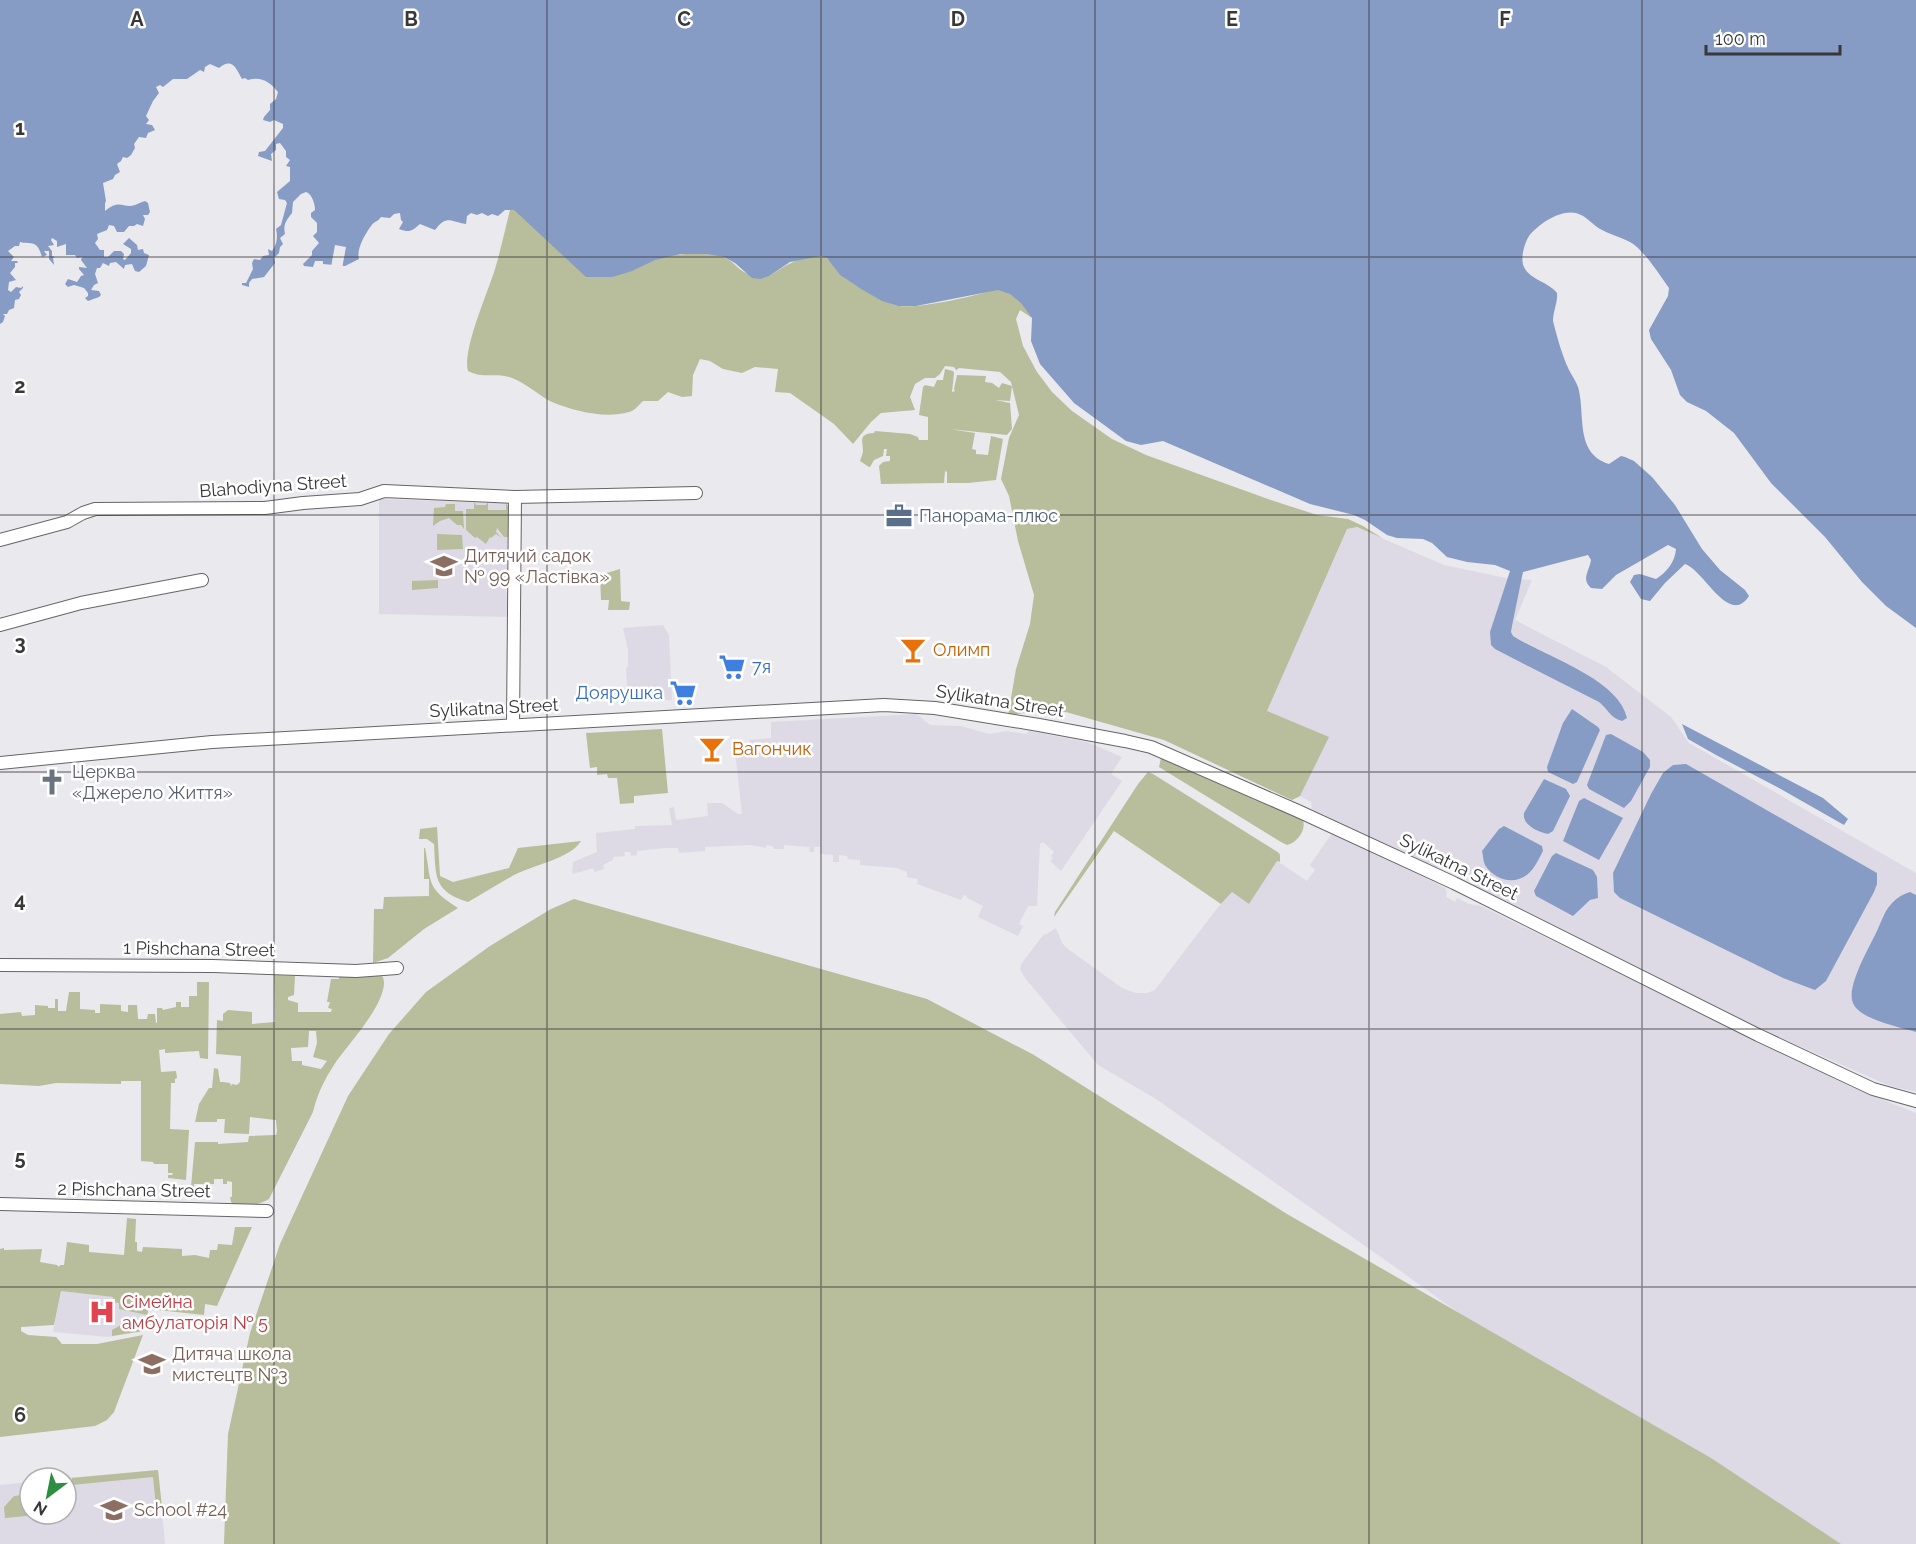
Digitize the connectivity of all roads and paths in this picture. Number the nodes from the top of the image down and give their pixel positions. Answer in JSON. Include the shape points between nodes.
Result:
{"nodes":[{"id":1,"x":696,"y":493,"type":"dead end"},
{"id":2,"x":515,"y":496,"type":"junction"},
{"id":3,"x":0,"y":540,"type":"edge"},
{"id":4,"x":202,"y":580,"type":"dead end"},
{"id":5,"x":0,"y":625,"type":"edge"},
{"id":6,"x":513,"y":725,"type":"junction"},
{"id":7,"x":0,"y":762,"type":"edge"},
{"id":8,"x":0,"y":965,"type":"edge"},
{"id":9,"x":396,"y":968,"type":"dead end"},
{"id":10,"x":1916,"y":1101,"type":"edge"},
{"id":11,"x":0,"y":1204,"type":"edge"},
{"id":12,"x":267,"y":1211,"type":"dead end"}],
"edges":[{"from":1,"to":2,"type":"street","name":"Blahodiyna Street"},
{"from":2,"to":3,"type":"street","name":"Blahodiyna Street","via":[[384,491],[360,499],[265,508],[95,509],[67,522]]},
{"from":2,"to":6,"type":"street"},
{"from":4,"to":5,"type":"street","via":[[81,603]]},
{"from":6,"to":7,"type":"street","name":"Sylikatna Street","via":[[212,742]]},
{"from":6,"to":10,"type":"street","name":"Sylikatna Street","via":[[884,705],[935,708],[1050,726],[1151,747],[1454,884],[1873,1089]]},
{"from":8,"to":9,"type":"street","name":"1 Pishchana Street"},
{"from":11,"to":12,"type":"street","name":"2 Pishchana Street"}]}
